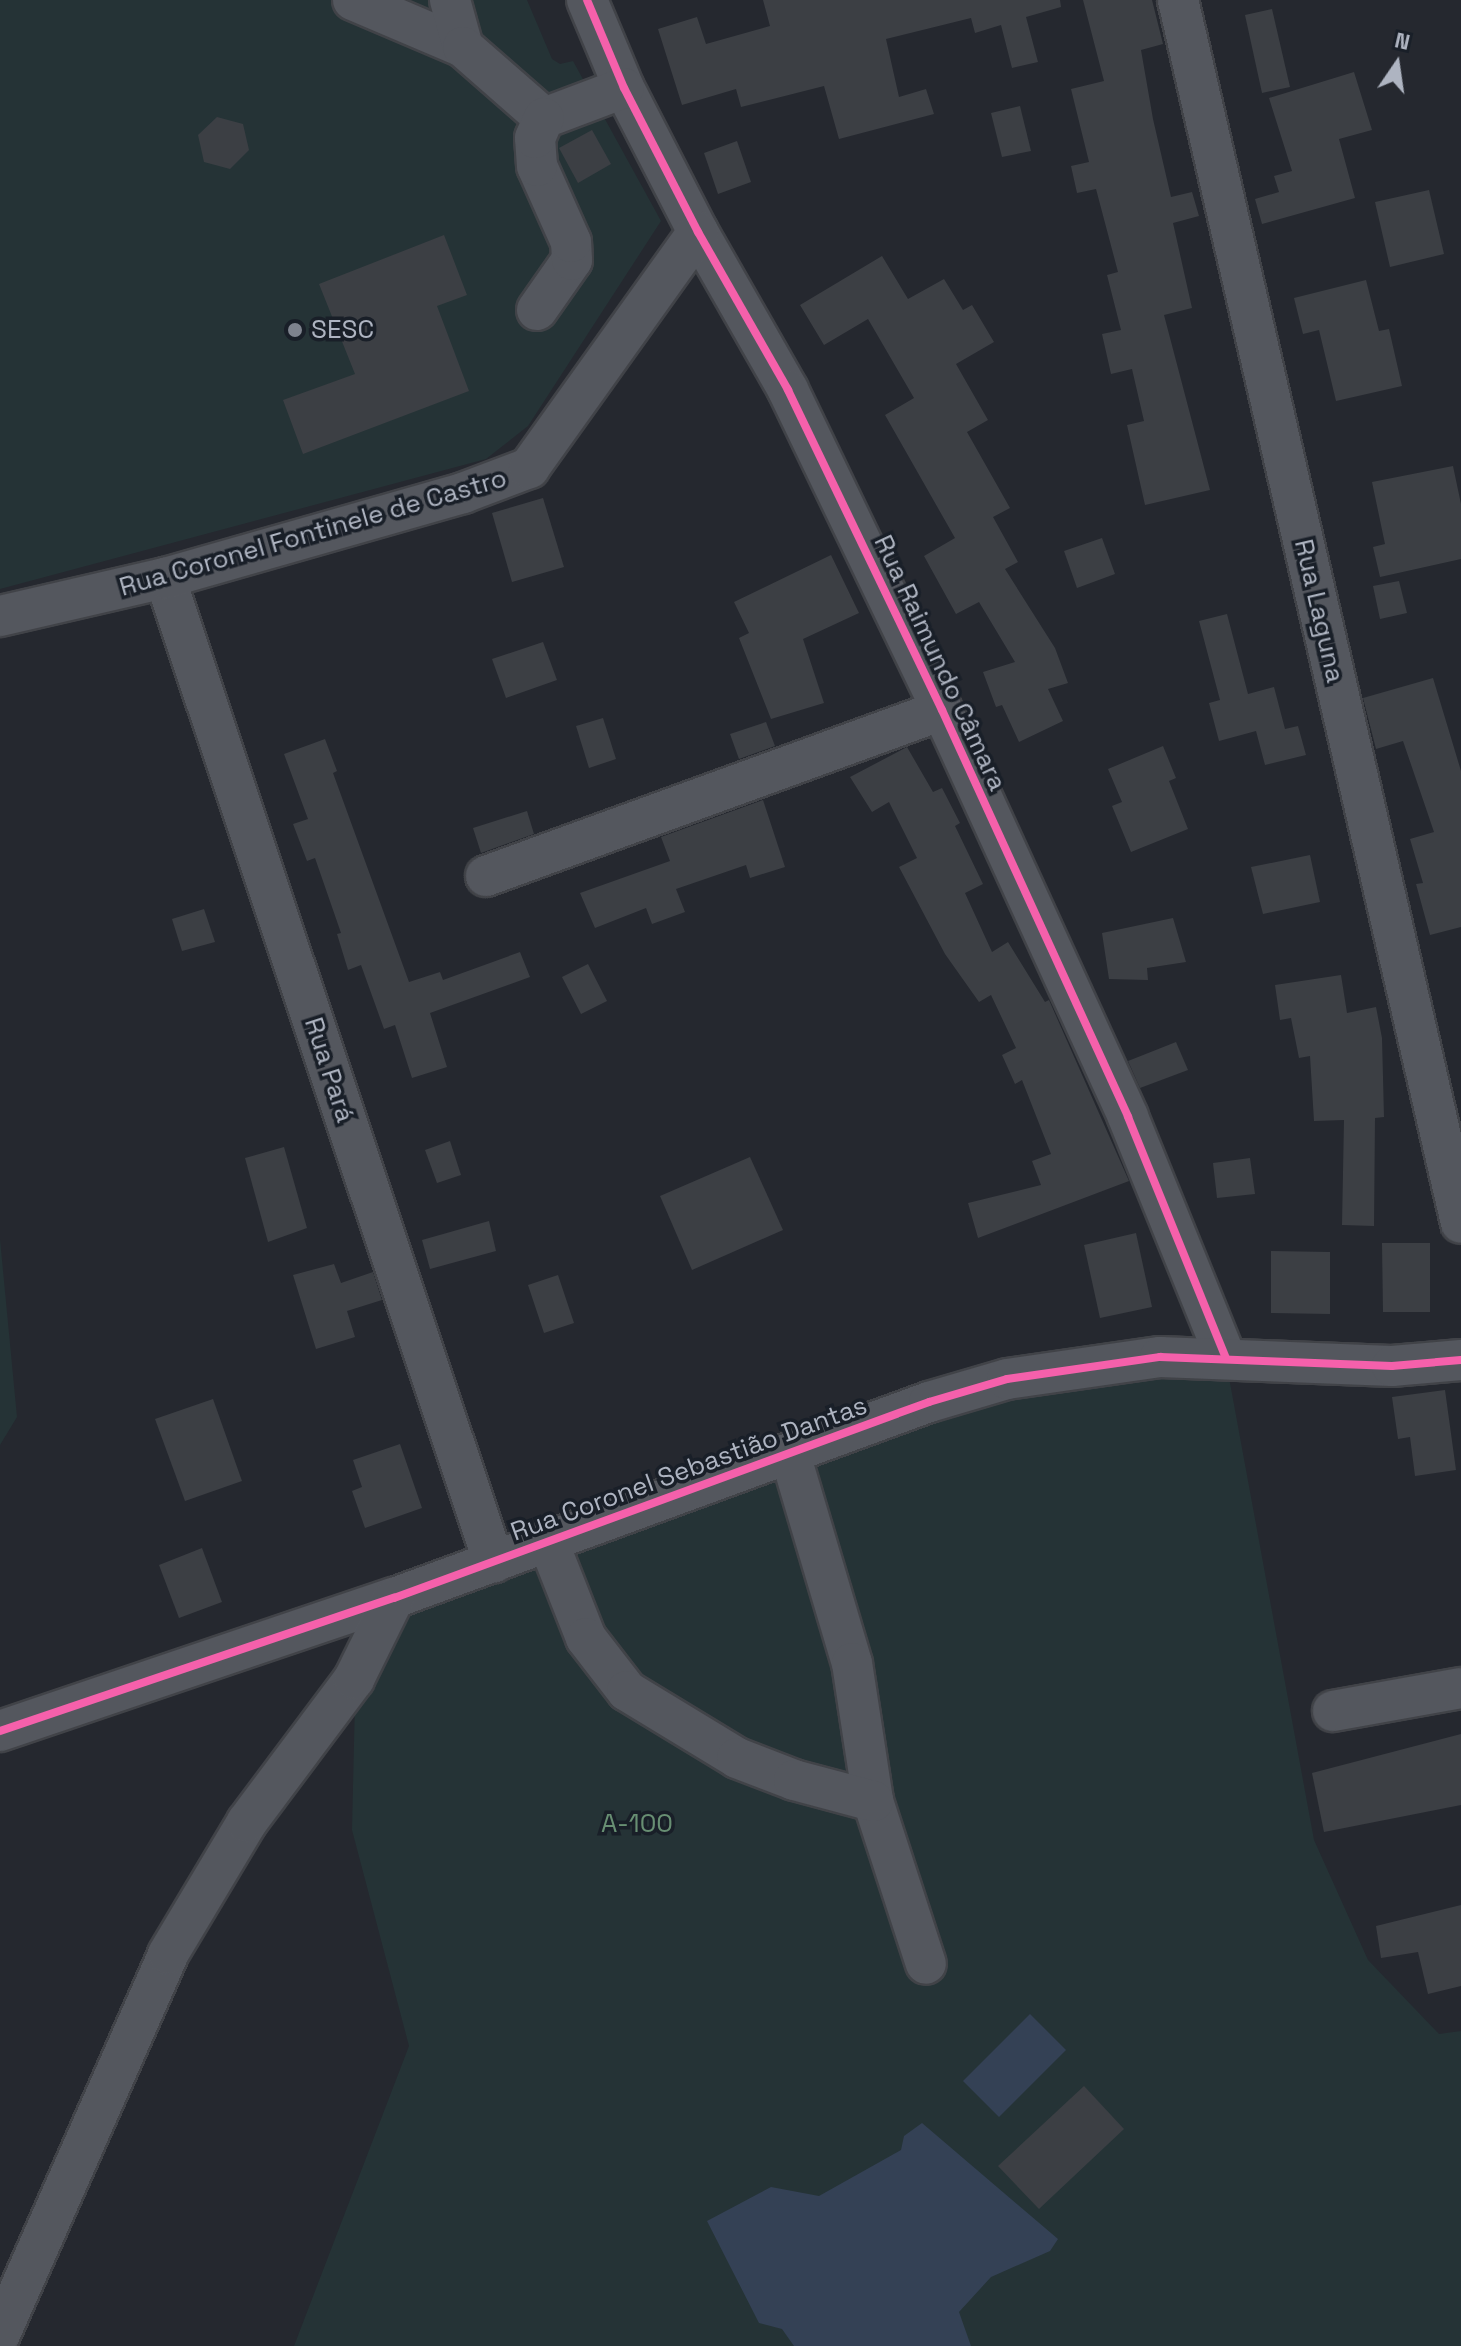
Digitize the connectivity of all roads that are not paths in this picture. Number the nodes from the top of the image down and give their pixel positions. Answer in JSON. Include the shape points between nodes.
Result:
{"nodes":[{"id":1,"x":353,"y":0,"type":"edge"},
{"id":2,"x":450,"y":0,"type":"edge"},
{"id":3,"x":1178,"y":0,"type":"edge"},
{"id":4,"x":598,"y":2,"type":"edge"},
{"id":5,"x":463,"y":47,"type":"junction"},
{"id":6,"x":624,"y":88,"type":"junction"},
{"id":7,"x":544,"y":118,"type":"junction"},
{"id":8,"x":698,"y":232,"type":"junction"},
{"id":9,"x":537,"y":310,"type":"dead end"},
{"id":10,"x":165,"y":578,"type":"junction"},
{"id":11,"x":0,"y":616,"type":"edge"},
{"id":12,"x":942,"y":710,"type":"junction"},
{"id":13,"x":486,"y":876,"type":"dead end"},
{"id":14,"x":1461,"y":1223,"type":"edge"},
{"id":15,"x":1226,"y":1358,"type":"junction"},
{"id":16,"x":1461,"y":1360,"type":"edge"},
{"id":17,"x":790,"y":1454,"type":"junction"},
{"id":18,"x":549,"y":1544,"type":"junction"},
{"id":19,"x":494,"y":1563,"type":"junction"},
{"id":20,"x":394,"y":1598,"type":"junction"},
{"id":21,"x":1461,"y":1688,"type":"edge"},
{"id":22,"x":1333,"y":1711,"type":"dead end"},
{"id":23,"x":0,"y":1731,"type":"edge"},
{"id":24,"x":873,"y":1801,"type":"junction"},
{"id":25,"x":926,"y":1964,"type":"dead end"},
{"id":26,"x":0,"y":2334,"type":"edge"}],
"edges":[{"from":1,"to":5,"type":"street"},
{"from":2,"to":5,"type":"street"},
{"from":3,"to":14,"type":"street","name":"Rua Laguna"},
{"from":4,"to":6,"type":"street","name":"Rua Raimundo Câmara"},
{"from":5,"to":7,"type":"street"},
{"from":6,"to":7,"type":"street"},
{"from":6,"to":8,"type":"street","name":"Rua Raimundo Câmara"},
{"from":7,"to":9,"type":"street","via":[[535,138],[537,166],[571,242],[572,260]]},
{"from":8,"to":10,"type":"street","name":"Rua Coronel Fontinele de Castro","via":[[529,468],[463,493]]},
{"from":8,"to":12,"type":"street","name":"Rua Raimundo Câmara","via":[[788,390]]},
{"from":10,"to":11,"type":"street","name":"Rua Coronel Fontinele de Castro"},
{"from":10,"to":19,"type":"street","name":"Rua Pará"},
{"from":12,"to":13,"type":"street"},
{"from":12,"to":15,"type":"street","name":"Rua Raimundo Câmara","via":[[1128,1117]]},
{"from":15,"to":16,"type":"street","name":"Rua Coronel Sebastião Dantas","via":[[1392,1366]]},
{"from":15,"to":17,"type":"street","name":"Rua Coronel Sebastião Dantas","via":[[1160,1357],[1007,1379]]},
{"from":17,"to":18,"type":"street","name":"Rua Coronel Sebastião Dantas"},
{"from":17,"to":24,"type":"street","via":[[852,1663]]},
{"from":18,"to":19,"type":"street","name":"Rua Coronel Sebastião Dantas"},
{"from":18,"to":24,"type":"street","via":[[586,1638],[627,1691],[737,1758]]},
{"from":19,"to":20,"type":"street","name":"Rua Coronel Sebastião Dantas"},
{"from":20,"to":23,"type":"street","name":"Rua Coronel Sebastião Dantas"},
{"from":20,"to":26,"type":"street","via":[[354,1679],[247,1822],[168,1954]]},
{"from":21,"to":22,"type":"street"},
{"from":24,"to":25,"type":"street"}]}
